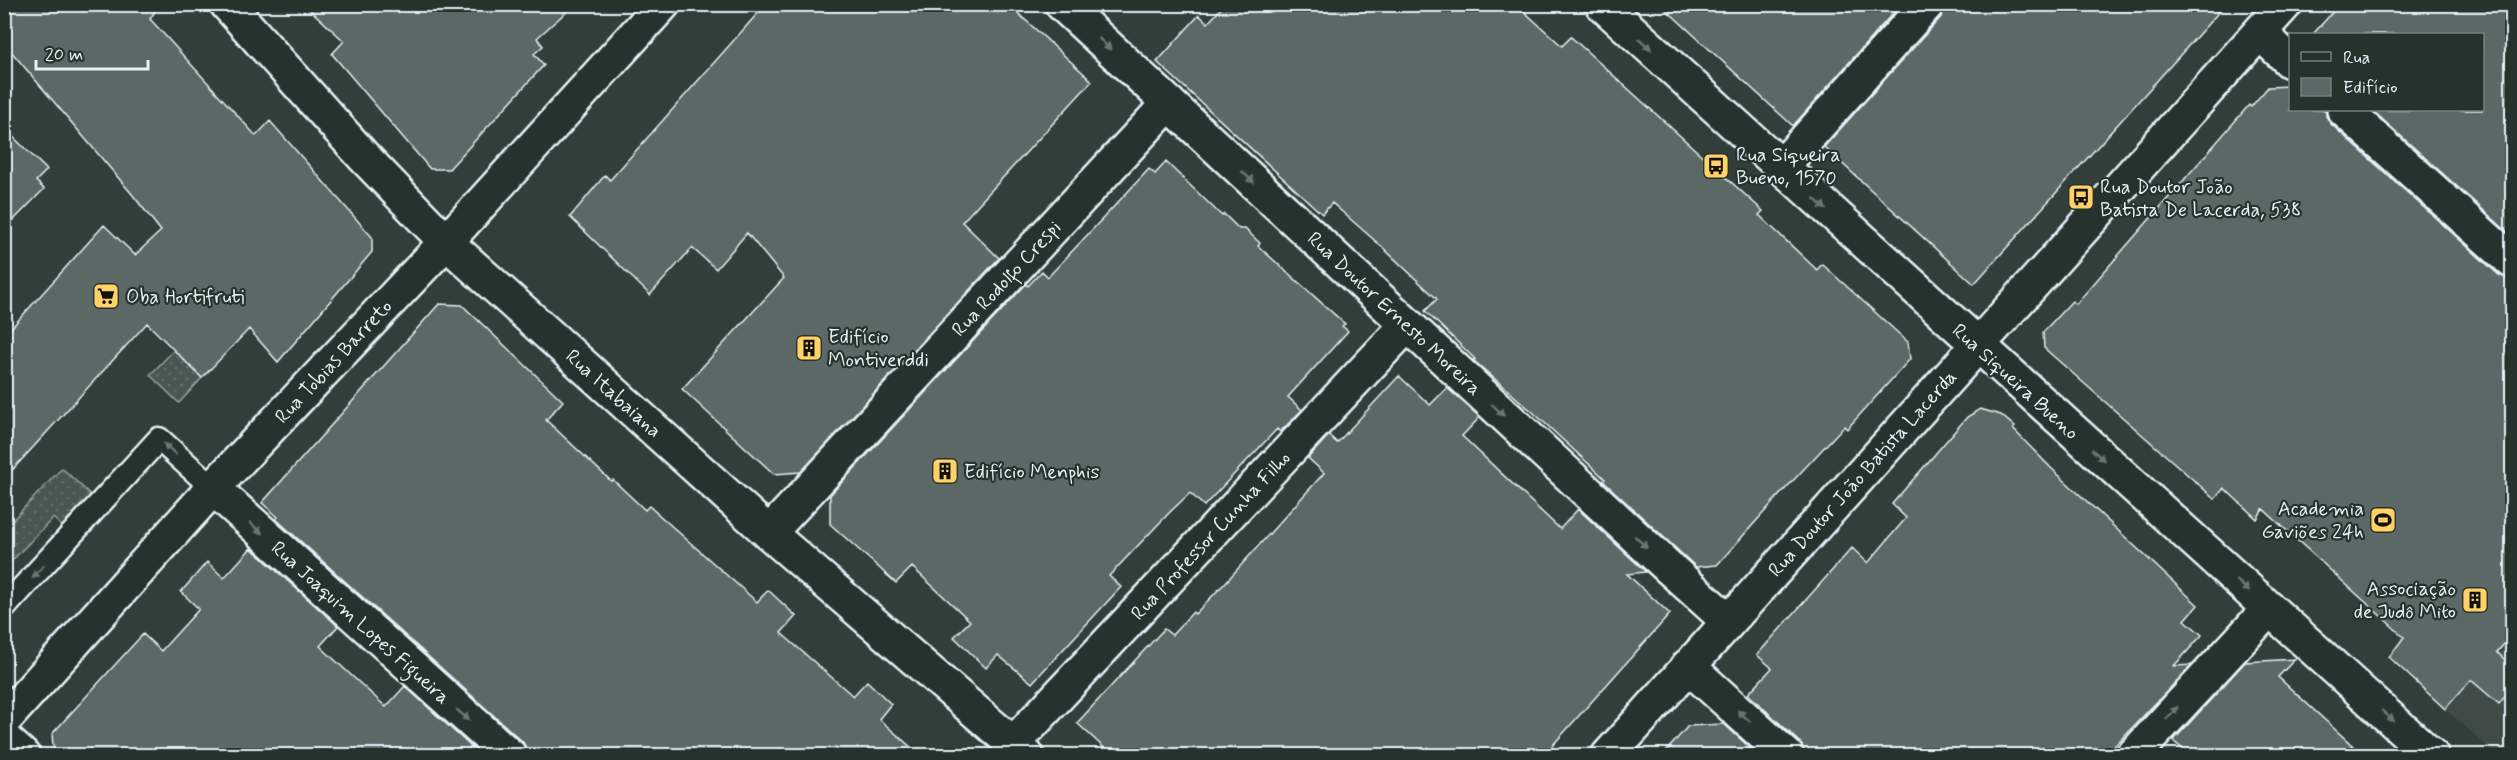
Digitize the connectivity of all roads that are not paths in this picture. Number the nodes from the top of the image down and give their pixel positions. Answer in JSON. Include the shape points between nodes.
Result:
{"nodes":[{"id":1,"x":227,"y":4,"type":"edge"},
{"id":2,"x":663,"y":4,"type":"edge"},
{"id":3,"x":1062,"y":4,"type":"edge"},
{"id":4,"x":1927,"y":4,"type":"edge"},
{"id":5,"x":2285,"y":4,"type":"edge"},
{"id":6,"x":1615,"y":9,"type":"edge"},
{"id":7,"x":2259,"y":33,"type":"junction"},
{"id":8,"x":2289,"y":60,"type":"edge"},
{"id":9,"x":1169,"y":103,"type":"junction"},
{"id":10,"x":2345,"y":111,"type":"edge"},
{"id":11,"x":1780,"y":167,"type":"junction"},
{"id":12,"x":446,"y":242,"type":"junction"},
{"id":13,"x":2512,"y":261,"type":"edge"},
{"id":14,"x":1407,"y":325,"type":"junction"},
{"id":15,"x":1977,"y":346,"type":"junction"},
{"id":16,"x":213,"y":488,"type":"junction"},
{"id":17,"x":769,"y":533,"type":"junction"},
{"id":18,"x":4,"y":608,"type":"edge"},
{"id":19,"x":2269,"y":609,"type":"junction"},
{"id":20,"x":1728,"y":621,"type":"junction"},
{"id":21,"x":1688,"y":666,"type":"junction"},
{"id":22,"x":4,"y":720,"type":"edge"},
{"id":23,"x":4,"y":739,"type":"edge"},
{"id":24,"x":1020,"y":750,"type":"edge"},
{"id":25,"x":23,"y":756,"type":"edge"},
{"id":26,"x":510,"y":756,"type":"edge"},
{"id":27,"x":1608,"y":756,"type":"edge"},
{"id":28,"x":1787,"y":756,"type":"edge"},
{"id":29,"x":2133,"y":756,"type":"edge"},
{"id":30,"x":2432,"y":756,"type":"edge"}],
"edges":[{"from":1,"to":12,"type":"street","name":"Rua Itabaiana","via":[[364,158]]},
{"from":2,"to":12,"type":"street","name":"Rua Tobias Barreto"},
{"from":3,"to":9,"type":"street","name":"Rua Doutor Ernesto Moreira","one_way":true},
{"from":4,"to":11,"type":"street"},
{"from":5,"to":7,"type":"street","name":"Rua Doutor João Batista Lacerda"},
{"from":6,"to":11,"type":"street","name":"Rua Siqueira Bueno","one_way":true},
{"from":7,"to":8,"type":"street"},
{"from":7,"to":15,"type":"street","name":"Rua Doutor João Batista Lacerda"},
{"from":9,"to":14,"type":"street","name":"Rua Doutor Ernesto Moreira","one_way":true},
{"from":9,"to":17,"type":"street","name":"Rua Rodolfo Crespi"},
{"from":10,"to":13,"type":"street"},
{"from":11,"to":15,"type":"street","name":"Rua Siqueira Bueno","one_way":true},
{"from":12,"to":16,"type":"street","name":"Rua Tobias Barreto"},
{"from":12,"to":17,"type":"street","name":"Rua Itabaiana"},
{"from":14,"to":20,"type":"street","name":"Rua Doutor Ernesto Moreira","one_way":true},
{"from":14,"to":24,"type":"street","name":"Rua Professor Cunha Filho"},
{"from":15,"to":19,"type":"street","name":"Rua Siqueira Bueno","one_way":true},
{"from":15,"to":20,"type":"street","name":"Rua Doutor João Batista Lacerda"},
{"from":16,"to":18,"type":"lane","one_way":true,"via":[[159,439]]},
{"from":16,"to":22,"type":"street","name":"Rua Tobias Barreto"},
{"from":16,"to":26,"type":"street","name":"Rua Joaquim Lopes Figueira","one_way":true},
{"from":17,"to":24,"type":"street","name":"Rua Itabaiana"},
{"from":29,"to":19,"type":"street","one_way":true},
{"from":19,"to":30,"type":"street","name":"Rua Siqueira Bueno","one_way":true},
{"from":20,"to":21,"type":"street","name":"Rua Doutor João Batista Lacerda"},
{"from":21,"to":27,"type":"street","name":"Rua Doutor João Batista Lacerda"},
{"from":28,"to":21,"type":"street","one_way":true},
{"from":23,"to":25,"type":"street"}]}
